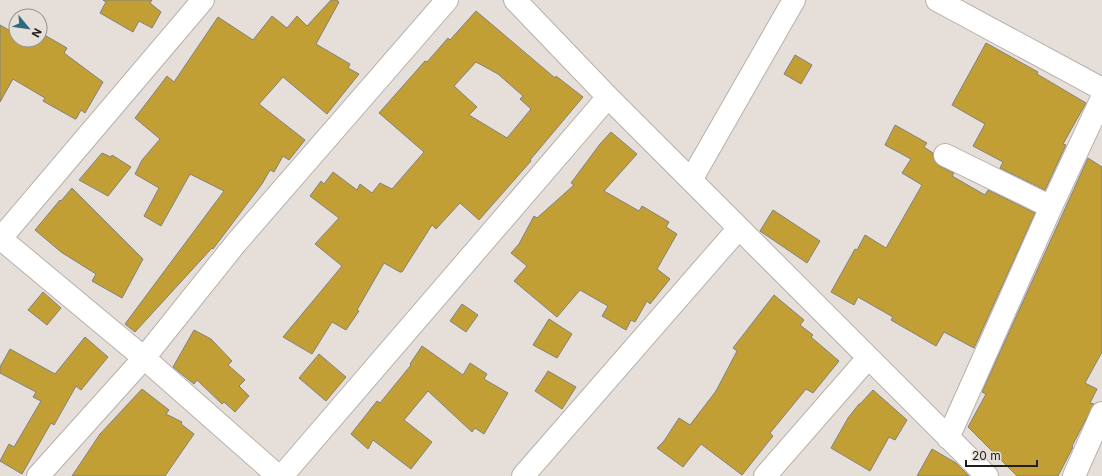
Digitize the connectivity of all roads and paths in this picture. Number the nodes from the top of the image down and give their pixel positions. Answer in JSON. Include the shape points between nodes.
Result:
{"nodes":[{"id":1,"x":203,"y":0,"type":"edge"},
{"id":2,"x":447,"y":0,"type":"edge"},
{"id":3,"x":515,"y":0,"type":"edge"},
{"id":4,"x":794,"y":0,"type":"edge"},
{"id":5,"x":937,"y":0,"type":"edge"},
{"id":6,"x":1102,"y":89,"type":"edge"},
{"id":7,"x":608,"y":97,"type":"junction"},
{"id":8,"x":1102,"y":98,"type":"edge"},
{"id":9,"x":945,"y":155,"type":"dead end"},
{"id":10,"x":691,"y":180,"type":"junction"},
{"id":11,"x":1051,"y":207,"type":"junction"},
{"id":12,"x":739,"y":228,"type":"junction"},
{"id":13,"x":0,"y":238,"type":"edge"},
{"id":14,"x":144,"y":358,"type":"junction"},
{"id":15,"x":868,"y":358,"type":"junction"},
{"id":16,"x":1102,"y":413,"type":"edge"},
{"id":17,"x":948,"y":438,"type":"junction"},
{"id":18,"x":38,"y":476,"type":"edge"},
{"id":19,"x":278,"y":476,"type":"edge"},
{"id":20,"x":282,"y":476,"type":"edge"},
{"id":21,"x":522,"y":476,"type":"edge"},
{"id":22,"x":765,"y":476,"type":"edge"},
{"id":23,"x":987,"y":476,"type":"edge"},
{"id":24,"x":1074,"y":476,"type":"edge"}],
"edges":[{"from":1,"to":13,"type":"street"},
{"from":2,"to":14,"type":"street","via":[[236,243]]},
{"from":3,"to":7,"type":"street"},
{"from":4,"to":10,"type":"street"},
{"from":5,"to":6,"type":"street"},
{"from":7,"to":10,"type":"street"},
{"from":7,"to":20,"type":"street"},
{"from":8,"to":11,"type":"street"},
{"from":9,"to":11,"type":"street"},
{"from":10,"to":12,"type":"street"},
{"from":11,"to":17,"type":"street"},
{"from":12,"to":15,"type":"street"},
{"from":12,"to":21,"type":"street"},
{"from":13,"to":14,"type":"street"},
{"from":14,"to":18,"type":"street"},
{"from":14,"to":19,"type":"street"},
{"from":15,"to":17,"type":"street"},
{"from":15,"to":22,"type":"street"},
{"from":16,"to":24,"type":"street"},
{"from":17,"to":23,"type":"street"}]}
